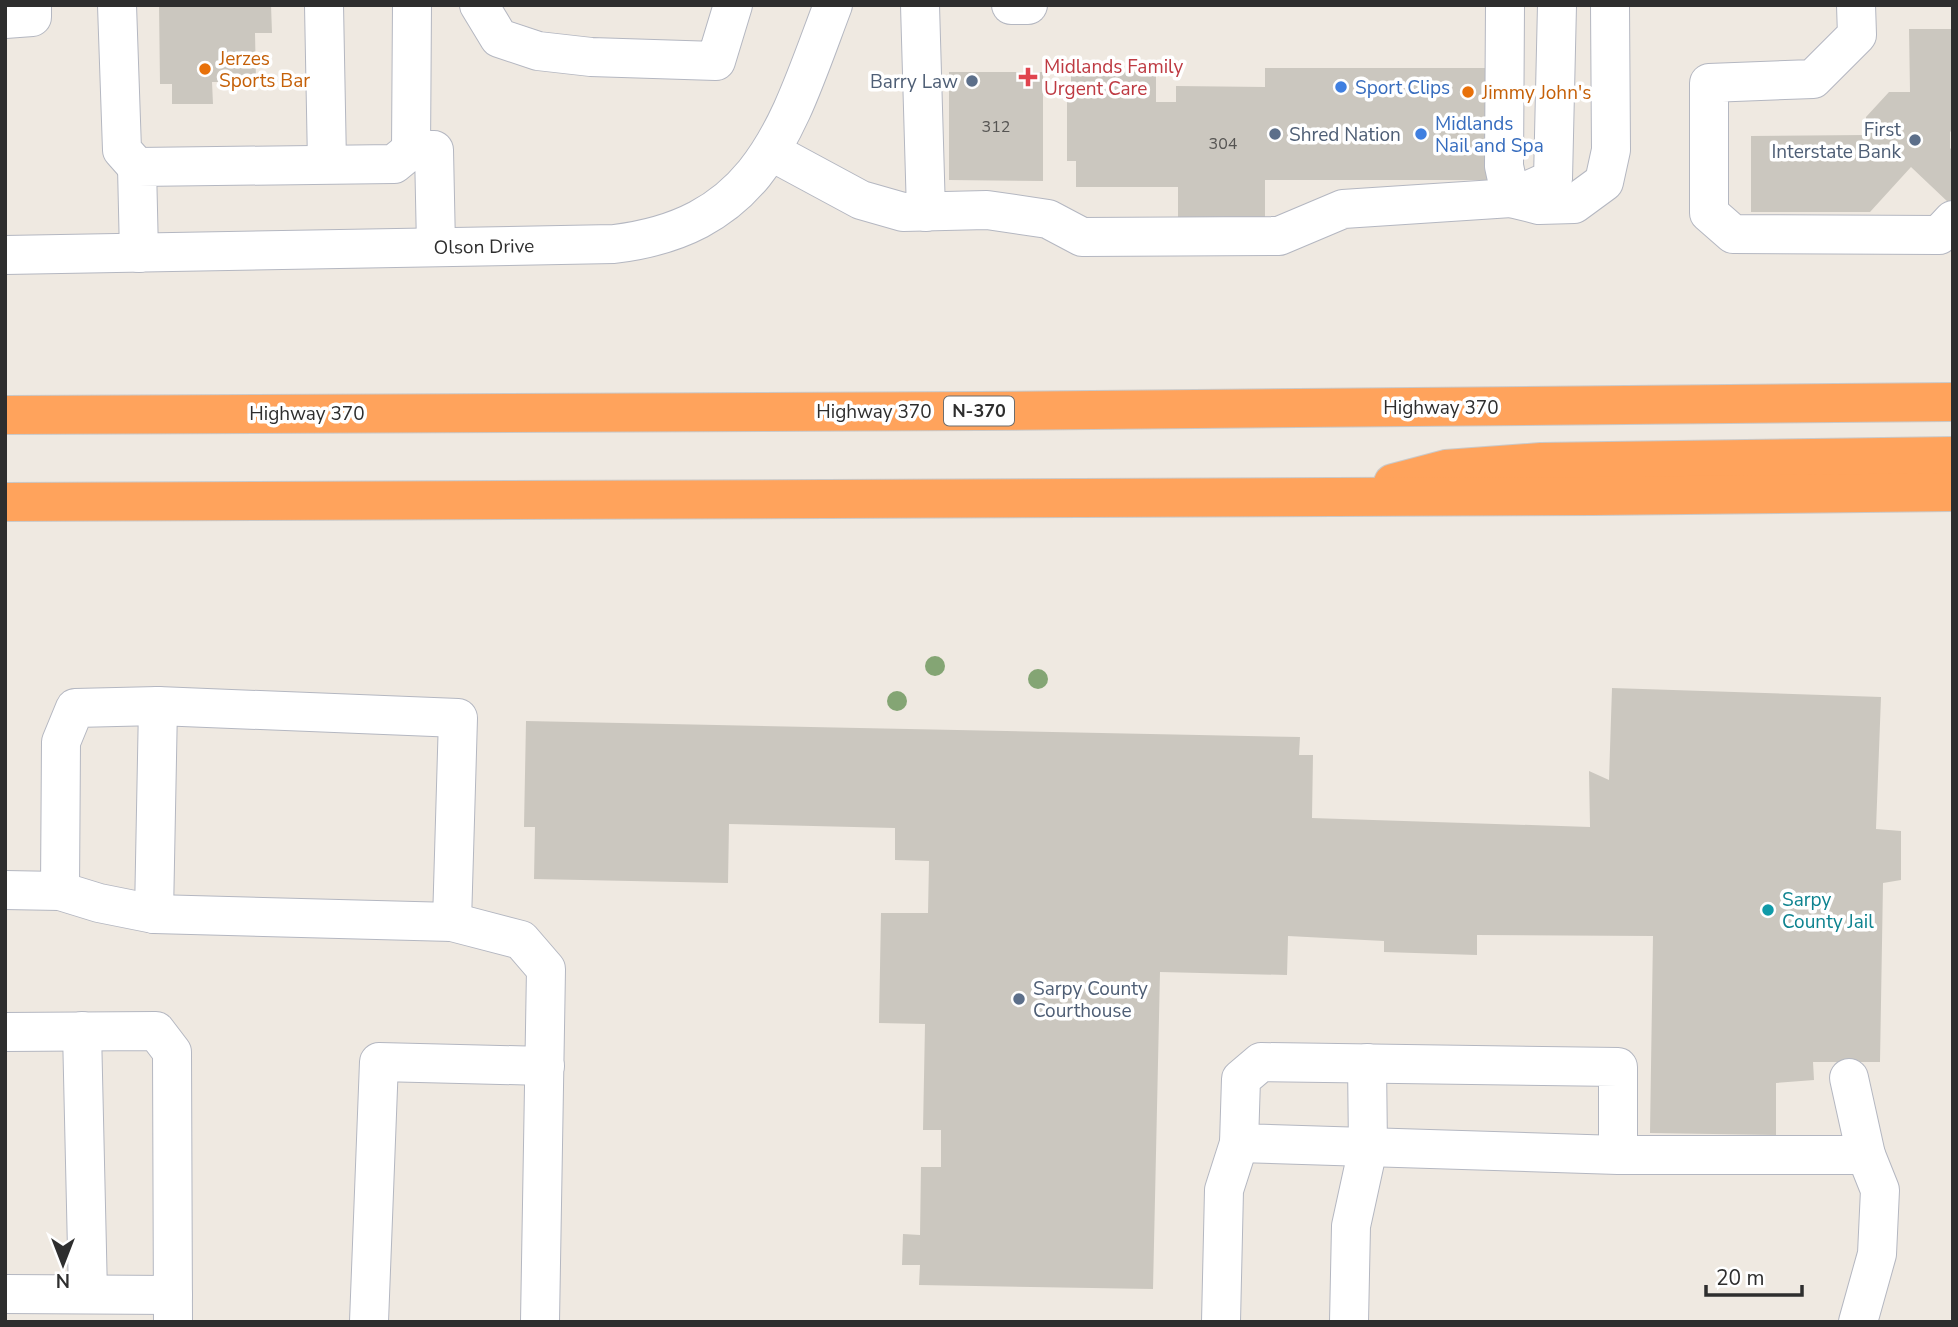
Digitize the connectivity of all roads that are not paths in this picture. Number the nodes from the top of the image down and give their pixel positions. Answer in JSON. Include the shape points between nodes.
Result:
{"nodes":[{"id":1,"x":32,"y":5,"type":"edge"},
{"id":2,"x":117,"y":5,"type":"edge"},
{"id":3,"x":324,"y":5,"type":"edge"},
{"id":4,"x":412,"y":5,"type":"edge"},
{"id":5,"x":479,"y":5,"type":"edge"},
{"id":6,"x":733,"y":5,"type":"edge"},
{"id":7,"x":833,"y":5,"type":"edge"},
{"id":8,"x":920,"y":5,"type":"edge"},
{"id":9,"x":1011,"y":5,"type":"edge"},
{"id":10,"x":1028,"y":5,"type":"edge"},
{"id":11,"x":1505,"y":5,"type":"edge"},
{"id":12,"x":1557,"y":5,"type":"edge"},
{"id":13,"x":1610,"y":5,"type":"edge"},
{"id":14,"x":1856,"y":5,"type":"edge"},
{"id":15,"x":5,"y":19,"type":"edge"},
{"id":16,"x":411,"y":150,"type":"junction"},
{"id":17,"x":772,"y":152,"type":"junction"},
{"id":18,"x":327,"y":163,"type":"junction"},
{"id":19,"x":137,"y":167,"type":"junction"},
{"id":20,"x":1511,"y":198,"type":"junction"},
{"id":21,"x":926,"y":212,"type":"junction"},
{"id":22,"x":1953,"y":220,"type":"edge"},
{"id":23,"x":436,"y":246,"type":"junction"},
{"id":24,"x":139,"y":253,"type":"junction"},
{"id":25,"x":5,"y":255,"type":"edge"},
{"id":26,"x":1953,"y":402,"type":"edge"},
{"id":27,"x":5,"y":415,"type":"edge"},
{"id":28,"x":1953,"y":456,"type":"edge"},
{"id":29,"x":1953,"y":492,"type":"edge"},
{"id":30,"x":1337,"y":497,"type":"junction"},
{"id":31,"x":5,"y":502,"type":"edge"},
{"id":32,"x":158,"y":705,"type":"junction"},
{"id":33,"x":5,"y":890,"type":"edge"},
{"id":34,"x":61,"y":891,"type":"junction"},
{"id":35,"x":154,"y":914,"type":"junction"},
{"id":36,"x":452,"y":922,"type":"junction"},
{"id":37,"x":82,"y":1031,"type":"junction"},
{"id":38,"x":5,"y":1032,"type":"edge"},
{"id":39,"x":1367,"y":1063,"type":"junction"},
{"id":40,"x":545,"y":1066,"type":"junction"},
{"id":41,"x":1849,"y":1078,"type":"dead end"},
{"id":42,"x":1239,"y":1143,"type":"junction"},
{"id":43,"x":1368,"y":1148,"type":"junction"},
{"id":44,"x":1618,"y":1155,"type":"junction"},
{"id":45,"x":1866,"y":1155,"type":"junction"},
{"id":46,"x":5,"y":1294,"type":"edge"},
{"id":47,"x":88,"y":1294,"type":"junction"},
{"id":48,"x":173,"y":1309,"type":"edge"},
{"id":49,"x":369,"y":1322,"type":"edge"},
{"id":50,"x":540,"y":1322,"type":"edge"},
{"id":51,"x":1221,"y":1322,"type":"edge"},
{"id":52,"x":1349,"y":1322,"type":"edge"},
{"id":53,"x":1858,"y":1322,"type":"edge"}],
"edges":[{"from":1,"to":15,"type":"street","via":[[32,18]]},
{"from":2,"to":19,"type":"street","via":[[122,150]]},
{"from":3,"to":18,"type":"street"},
{"from":4,"to":16,"type":"street"},
{"from":5,"to":6,"type":"street","via":[[499,38],[538,51],[716,61]]},
{"from":7,"to":17,"type":"street","name":"Olson Drive","via":[[791,116]]},
{"from":8,"to":21,"type":"street"},
{"from":9,"to":10,"type":"street"},
{"from":11,"to":20,"type":"street","via":[[1504,166]]},
{"from":12,"to":20,"type":"street","via":[[1553,179]]},
{"from":13,"to":20,"type":"street","via":[[1611,150],[1604,183],[1574,204],[1539,205]]},
{"from":14,"to":22,"type":"street","via":[[1857,35],[1812,79],[1709,83],[1709,213],[1733,234],[1939,235]]},
{"from":16,"to":18,"type":"street","via":[[394,164]]},
{"from":16,"to":23,"type":"street","via":[[434,150]]},
{"from":17,"to":21,"type":"street","via":[[862,200],[903,212]]},
{"from":17,"to":23,"type":"street","name":"Olson Drive","via":[[746,185],[719,206],[645,240]]},
{"from":18,"to":19,"type":"street"},
{"from":19,"to":24,"type":"street"},
{"from":20,"to":21,"type":"street","via":[[1343,209],[1279,236],[1082,237],[1048,219],[987,211]]},
{"from":23,"to":24,"type":"street","name":"Olson Drive"},
{"from":24,"to":25,"type":"street","name":"Olson Drive"},
{"from":26,"to":27,"type":"highway","name":"Highway 370","number":"N-370"},
{"from":28,"to":30,"type":"highway","via":[[1541,462],[1446,469]]},
{"from":29,"to":30,"type":"highway"},
{"from":30,"to":31,"type":"highway"},
{"from":32,"to":34,"type":"street","via":[[75,708],[61,742]]},
{"from":32,"to":35,"type":"street"},
{"from":32,"to":36,"type":"street","via":[[457,718]]},
{"from":33,"to":34,"type":"street"},
{"from":34,"to":35,"type":"street"},
{"from":35,"to":36,"type":"street"},
{"from":36,"to":40,"type":"street","via":[[521,940],[546,969]]},
{"from":37,"to":38,"type":"street"},
{"from":37,"to":47,"type":"street"},
{"from":37,"to":48,"type":"street","via":[[156,1031],[172,1052]]},
{"from":39,"to":42,"type":"street","via":[[1261,1062],[1241,1079]]},
{"from":39,"to":43,"type":"street"},
{"from":39,"to":44,"type":"street","via":[[1618,1067]]},
{"from":40,"to":49,"type":"street","via":[[379,1062]]},
{"from":40,"to":50,"type":"street"},
{"from":41,"to":45,"type":"street"},
{"from":42,"to":43,"type":"street"},
{"from":42,"to":51,"type":"street","via":[[1224,1190]]},
{"from":43,"to":44,"type":"street"},
{"from":43,"to":52,"type":"street","via":[[1351,1226]]},
{"from":44,"to":45,"type":"street"},
{"from":45,"to":53,"type":"street","via":[[1880,1190],[1877,1254]]},
{"from":46,"to":47,"type":"street"},
{"from":47,"to":48,"type":"street"}]}
